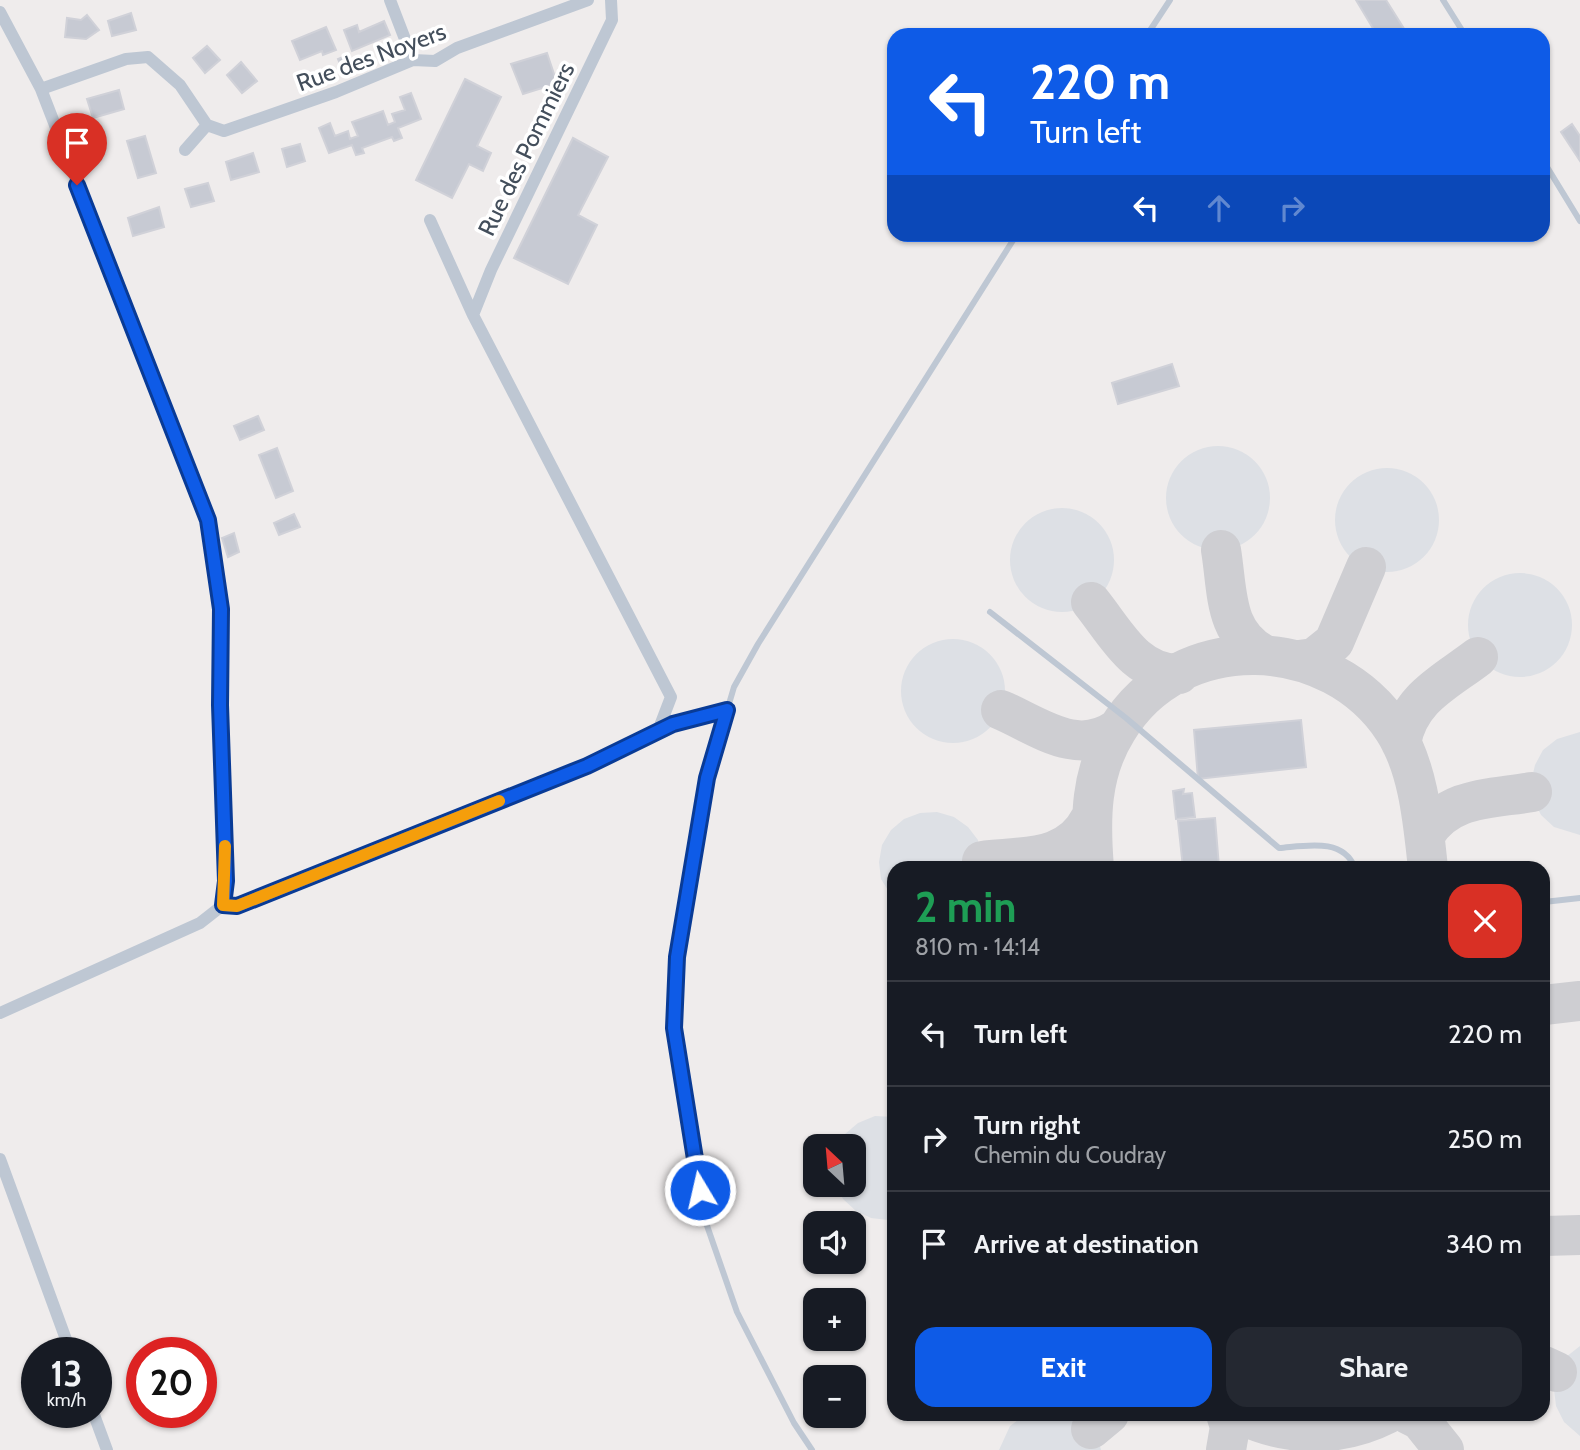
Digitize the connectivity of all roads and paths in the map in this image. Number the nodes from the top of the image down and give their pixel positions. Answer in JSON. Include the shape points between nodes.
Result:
{"nodes":[{"id":1,"x":390,"y":0,"type":"edge"},
{"id":2,"x":588,"y":0,"type":"edge"},
{"id":3,"x":611,"y":0,"type":"edge"},
{"id":4,"x":1170,"y":0,"type":"edge"},
{"id":5,"x":1443,"y":0,"type":"edge"},
{"id":6,"x":0,"y":12,"type":"edge"},
{"id":7,"x":1152,"y":28,"type":"edge"},
{"id":8,"x":1461,"y":28,"type":"edge"},
{"id":9,"x":413,"y":60,"type":"junction"},
{"id":10,"x":41,"y":89,"type":"junction"},
{"id":11,"x":207,"y":125,"type":"junction"},
{"id":12,"x":185,"y":150,"type":"dead end"},
{"id":13,"x":1550,"y":172,"type":"edge"},
{"id":14,"x":430,"y":220,"type":"dead end"},
{"id":15,"x":1580,"y":221,"type":"edge"},
{"id":16,"x":1012,"y":242,"type":"edge"},
{"id":17,"x":473,"y":315,"type":"junction"},
{"id":18,"x":990,"y":612,"type":"dead end"},
{"id":19,"x":727,"y":710,"type":"junction"},
{"id":20,"x":658,"y":731,"type":"junction"},
{"id":21,"x":1352,"y":861,"type":"edge"},
{"id":22,"x":1580,"y":898,"type":"edge"},
{"id":23,"x":1550,"y":901,"type":"edge"},
{"id":24,"x":223,"y":905,"type":"junction"},
{"id":25,"x":0,"y":1013,"type":"edge"},
{"id":26,"x":0,"y":1159,"type":"edge"},
{"id":27,"x":65,"y":1337,"type":"edge"},
{"id":28,"x":99,"y":1428,"type":"edge"},
{"id":29,"x":107,"y":1450,"type":"edge"},
{"id":30,"x":812,"y":1450,"type":"edge"}],
"edges":[{"from":1,"to":9,"type":"street"},
{"from":2,"to":9,"type":"street","name":"Rue des Noyers","via":[[457,48],[435,61]]},
{"from":3,"to":17,"type":"street","name":"Rue des Pommiers","via":[[612,20]]},
{"from":4,"to":7,"type":"lane"},
{"from":5,"to":8,"type":"lane"},
{"from":6,"to":10,"type":"street"},
{"from":9,"to":11,"type":"street","name":"Rue des Noyers","via":[[224,131]]},
{"from":10,"to":11,"type":"street","via":[[126,59],[148,57],[180,85]]},
{"from":10,"to":24,"type":"street","via":[[208,520],[221,609]]},
{"from":11,"to":12,"type":"street"},
{"from":13,"to":15,"type":"lane"},
{"from":14,"to":17,"type":"street"},
{"from":16,"to":19,"type":"lane","via":[[758,644]]},
{"from":17,"to":20,"type":"street","via":[[671,697]]},
{"from":18,"to":21,"type":"lane","via":[[1126,718],[1279,848],[1329,845]]},
{"from":19,"to":20,"type":"lane"},
{"from":19,"to":30,"type":"lane","via":[[707,778],[677,957],[674,1028],[704,1217],[737,1312]]},
{"from":20,"to":24,"type":"street","via":[[587,766],[250,901]]},
{"from":22,"to":23,"type":"lane"},
{"from":24,"to":25,"type":"street","via":[[200,923]]},
{"from":26,"to":27,"type":"street"},
{"from":28,"to":29,"type":"street"}]}
